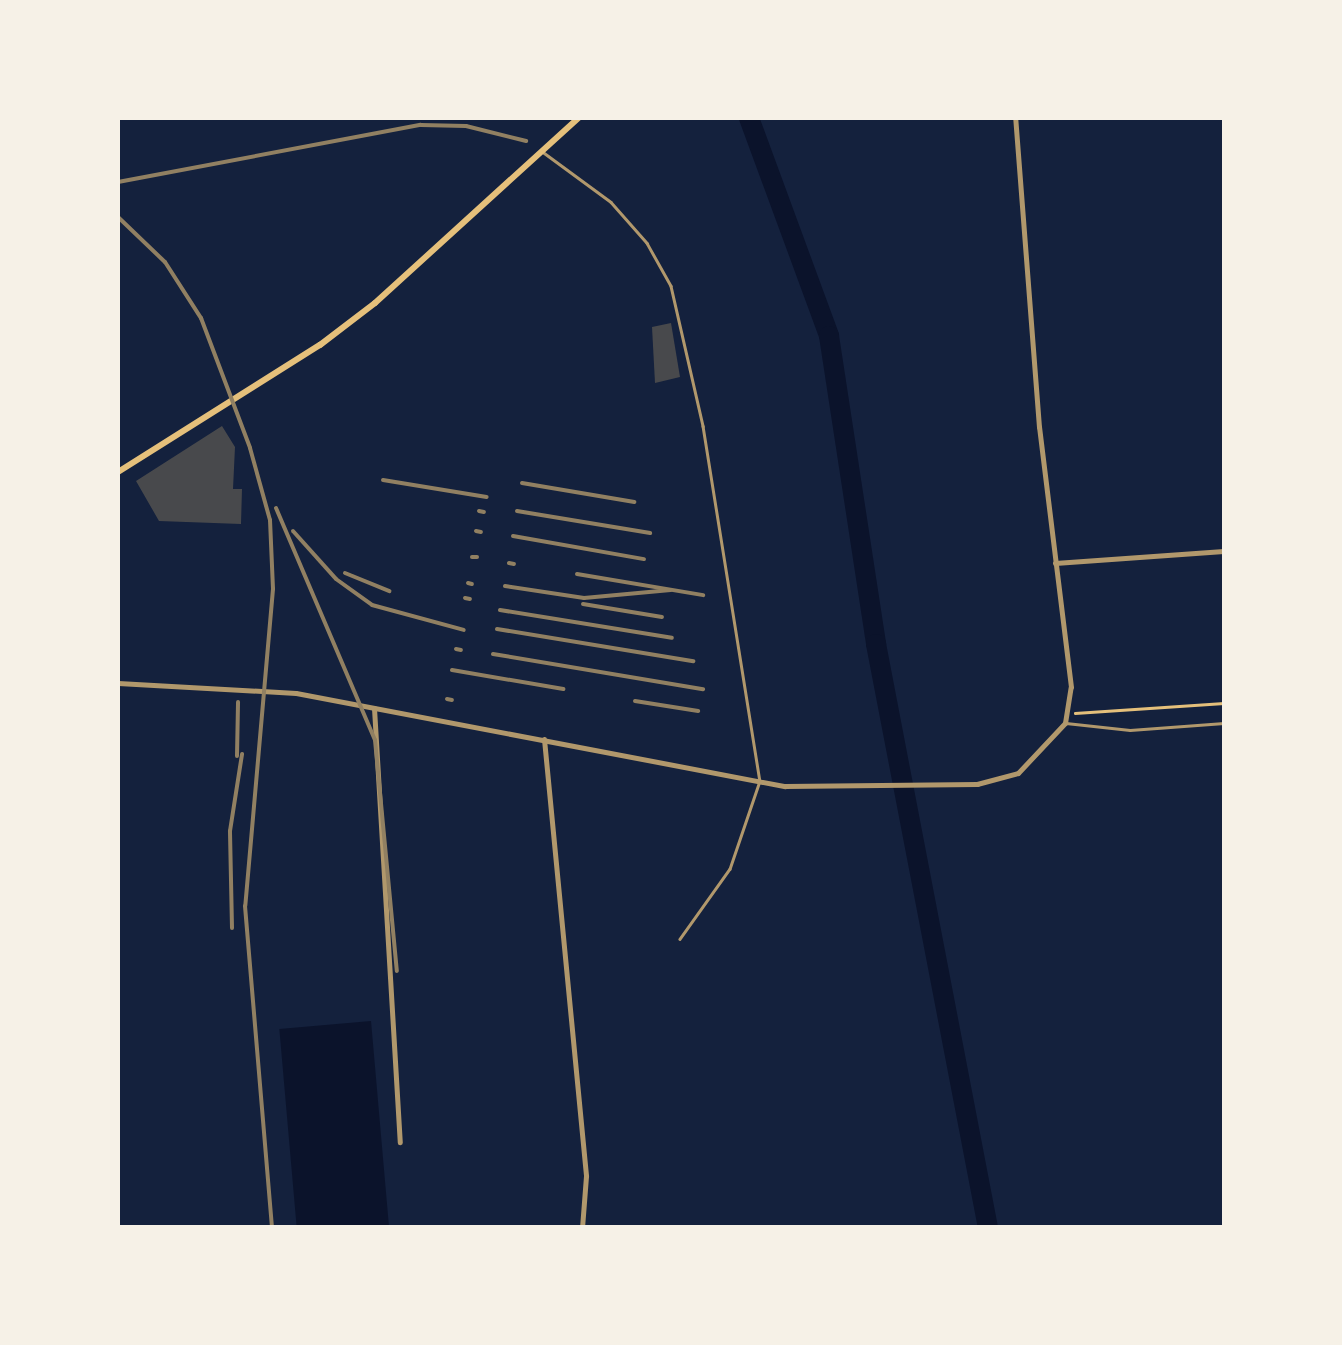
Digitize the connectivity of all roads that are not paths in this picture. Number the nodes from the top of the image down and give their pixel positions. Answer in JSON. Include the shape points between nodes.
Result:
{"nodes":[{"id":1,"x":578,"y":118,"type":"edge"},
{"id":2,"x":1015,"y":118,"type":"edge"},
{"id":3,"x":542,"y":151,"type":"junction"},
{"id":4,"x":118,"y":472,"type":"edge"},
{"id":5,"x":1224,"y":551,"type":"edge"},
{"id":6,"x":1055,"y":564,"type":"junction"},
{"id":7,"x":118,"y":683,"type":"edge"},
{"id":8,"x":374,"y":708,"type":"junction"},
{"id":9,"x":1065,"y":723,"type":"junction"},
{"id":10,"x":1224,"y":723,"type":"edge"},
{"id":11,"x":544,"y":739,"type":"junction"},
{"id":12,"x":760,"y":781,"type":"junction"},
{"id":13,"x":680,"y":939,"type":"dead end"},
{"id":14,"x":400,"y":1142,"type":"dead end"},
{"id":15,"x":582,"y":1228,"type":"edge"}],
"edges":[{"from":1,"to":3,"type":"main road"},
{"from":2,"to":6,"type":"street"},
{"from":3,"to":4,"type":"main road","via":[[432,256],[320,346]]},
{"from":3,"to":12,"type":"lane","via":[[611,202],[647,243],[670,286],[702,426]]},
{"from":5,"to":6,"type":"street"},
{"from":6,"to":9,"type":"street","via":[[1071,687]]},
{"from":7,"to":8,"type":"street","via":[[296,692]]},
{"from":8,"to":11,"type":"street"},
{"from":8,"to":14,"type":"street"},
{"from":9,"to":10,"type":"lane","via":[[1105,730]]},
{"from":9,"to":12,"type":"street","via":[[1018,774],[976,784]]},
{"from":11,"to":12,"type":"street"},
{"from":11,"to":15,"type":"street","via":[[586,1176]]},
{"from":12,"to":13,"type":"lane","via":[[730,869]]}]}
